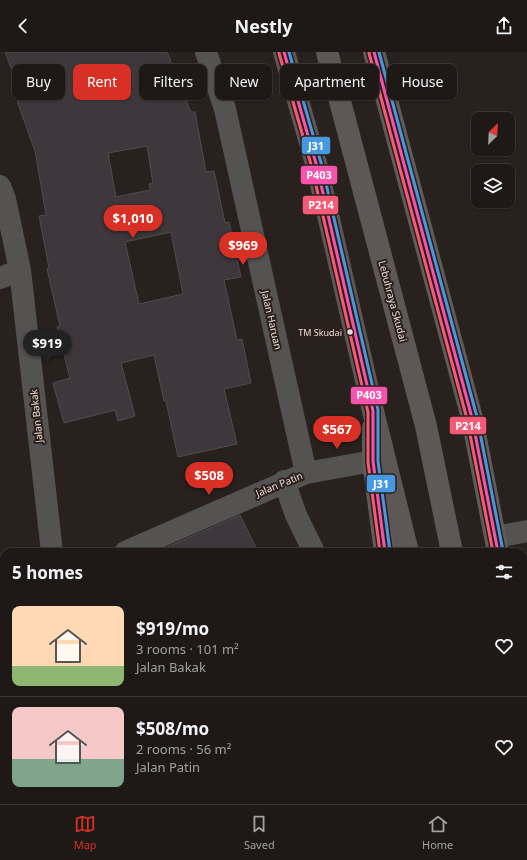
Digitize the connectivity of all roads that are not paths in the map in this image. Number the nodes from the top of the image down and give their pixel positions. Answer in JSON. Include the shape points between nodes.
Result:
{"nodes":[{"id":1,"x":206,"y":52,"type":"edge"},
{"id":2,"x":284,"y":52,"type":"edge"},
{"id":3,"x":327,"y":52,"type":"edge"},
{"id":4,"x":374,"y":52,"type":"edge"},
{"id":5,"x":0,"y":186,"type":"edge"},
{"id":6,"x":20,"y":270,"type":"junction"},
{"id":7,"x":0,"y":278,"type":"edge"},
{"id":8,"x":373,"y":411,"type":"junction"},
{"id":9,"x":373,"y":461,"type":"junction"},
{"id":10,"x":306,"y":473,"type":"junction"},
{"id":11,"x":284,"y":481,"type":"junction"},
{"id":12,"x":527,"y":531,"type":"edge"},
{"id":13,"x":497,"y":545,"type":"edge"},
{"id":14,"x":52,"y":548,"type":"edge"},
{"id":15,"x":134,"y":548,"type":"edge"},
{"id":16,"x":312,"y":548,"type":"edge"},
{"id":17,"x":384,"y":548,"type":"edge"},
{"id":18,"x":407,"y":548,"type":"edge"},
{"id":19,"x":451,"y":548,"type":"edge"}],
"edges":[{"from":1,"to":10,"type":"street","name":"Jalan Haruan","via":[[225,109]]},
{"from":2,"to":8,"type":"highway","via":[[317,167]]},
{"from":3,"to":19,"type":"highway","name":"Lebuhraya Skudai","via":[[426,426]]},
{"from":4,"to":13,"type":"main road","via":[[472,418]]},
{"from":5,"to":6,"type":"street","name":"Jalan Bakak","via":[[5,198]]},
{"from":6,"to":7,"type":"street"},
{"from":6,"to":14,"type":"street","name":"Jalan Bakak"},
{"from":8,"to":9,"type":"main road"},
{"from":8,"to":18,"type":"highway"},
{"from":9,"to":10,"type":"street","name":"Jalan Patin"},
{"from":9,"to":17,"type":"main road"},
{"from":10,"to":11,"type":"street","name":"Jalan Patin"},
{"from":11,"to":15,"type":"street","name":"Jalan Patin"},
{"from":11,"to":16,"type":"street","via":[[296,515]]},
{"from":12,"to":13,"type":"street"}]}
